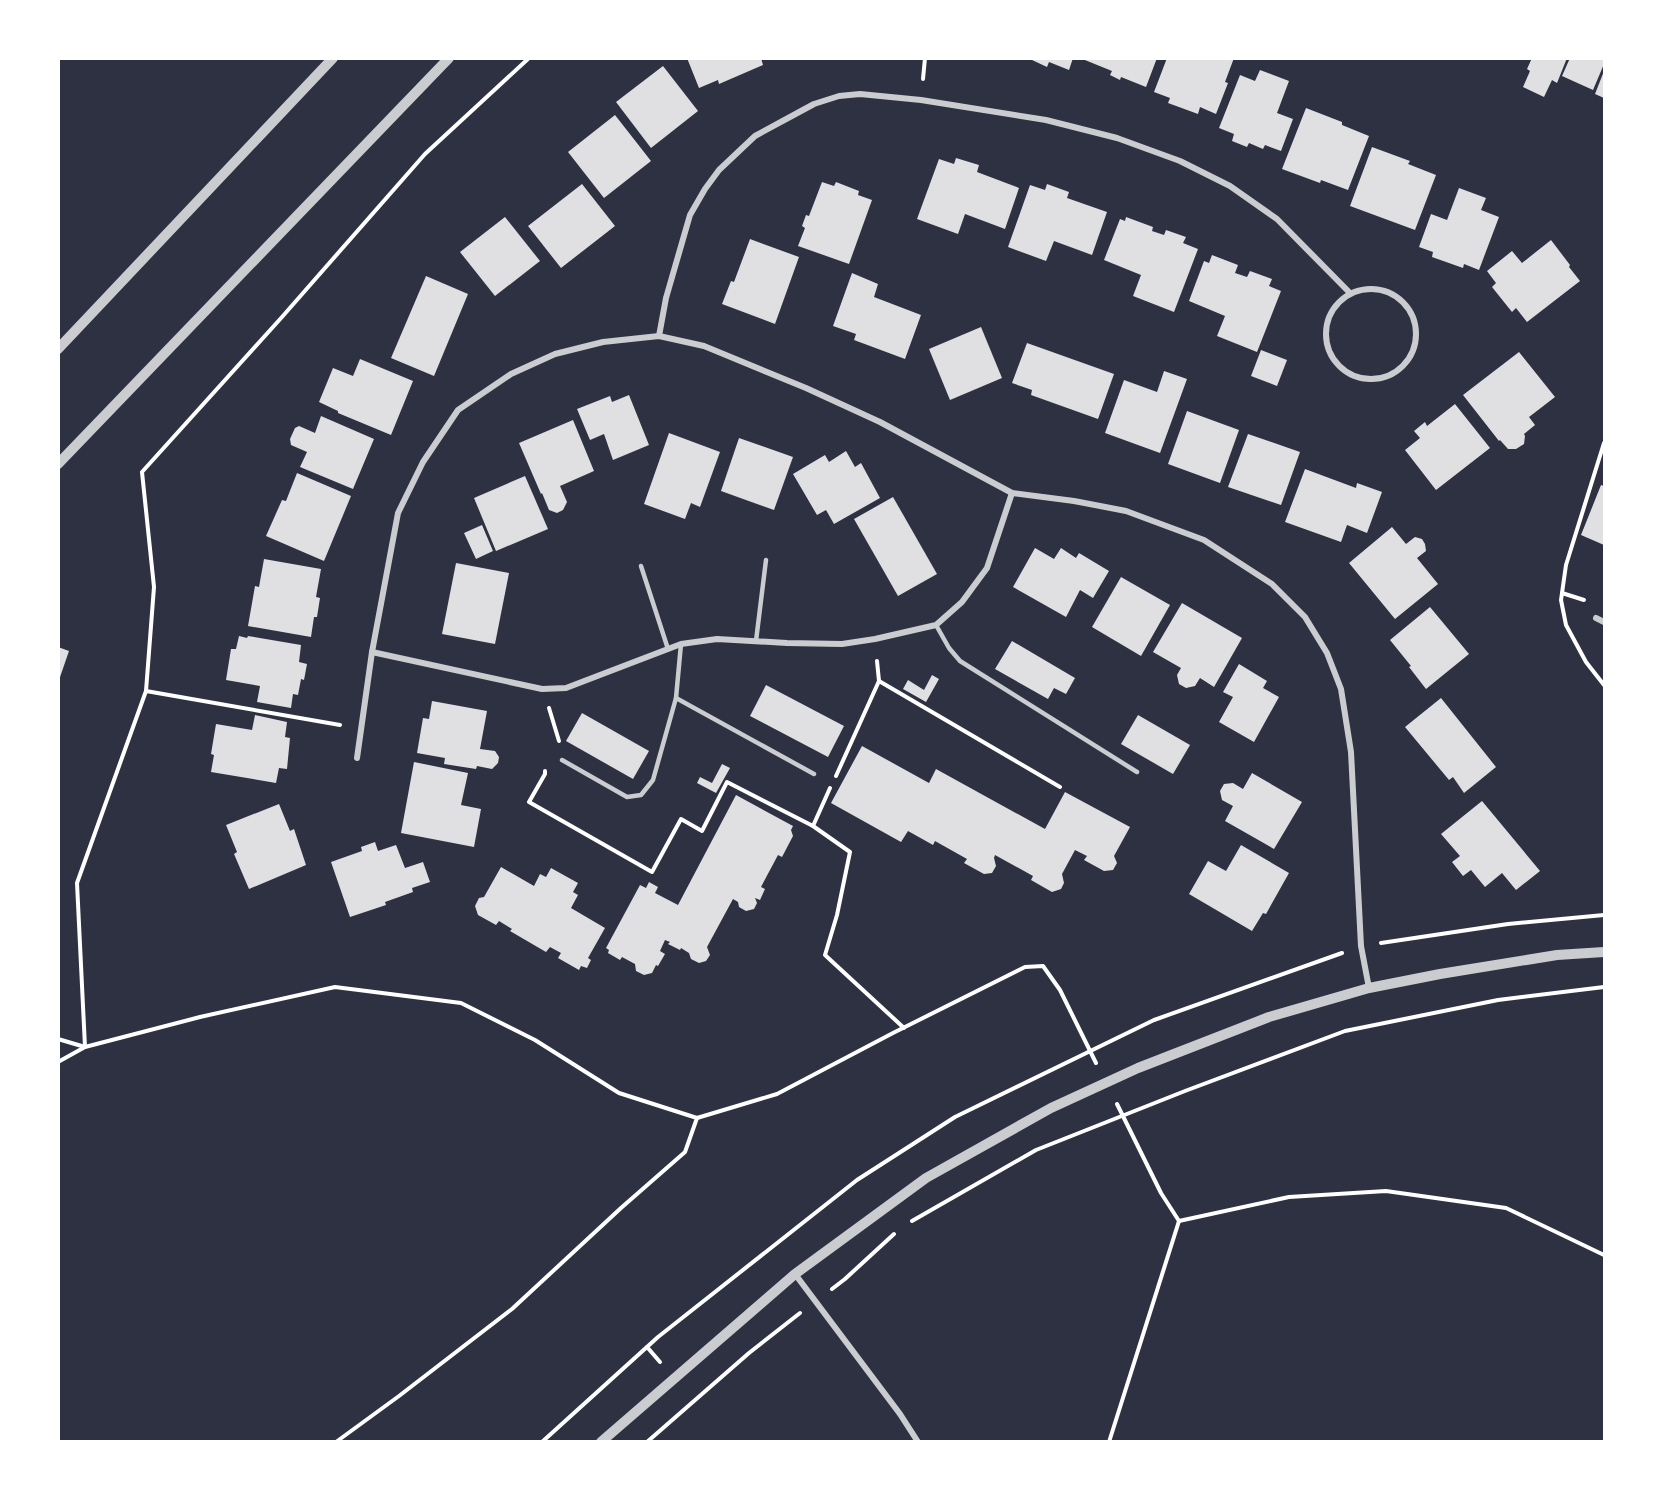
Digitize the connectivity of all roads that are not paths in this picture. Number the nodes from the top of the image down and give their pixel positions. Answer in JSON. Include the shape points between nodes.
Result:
{"nodes":[{"id":1,"x":333,"y":58,"type":"edge"},
{"id":2,"x":449,"y":58,"type":"edge"},
{"id":3,"x":1350,"y":293,"type":"junction"},
{"id":4,"x":659,"y":336,"type":"junction"},
{"id":5,"x":58,"y":349,"type":"edge"},
{"id":6,"x":58,"y":464,"type":"edge"},
{"id":7,"x":1012,"y":493,"type":"junction"},
{"id":8,"x":766,"y":560,"type":"dead end"},
{"id":9,"x":640,"y":566,"type":"dead end"},
{"id":10,"x":1596,"y":618,"type":"dead end"},
{"id":11,"x":1605,"y":622,"type":"edge"},
{"id":12,"x":936,"y":625,"type":"junction"},
{"id":13,"x":756,"y":641,"type":"junction"},
{"id":14,"x":681,"y":644,"type":"junction"},
{"id":15,"x":668,"y":649,"type":"junction"},
{"id":16,"x":372,"y":652,"type":"junction"},
{"id":17,"x":676,"y":698,"type":"junction"},
{"id":18,"x":357,"y":758,"type":"dead end"},
{"id":19,"x":562,"y":760,"type":"road end"},
{"id":20,"x":1137,"y":772,"type":"dead end"},
{"id":21,"x":814,"y":774,"type":"dead end"},
{"id":22,"x":1605,"y":952,"type":"edge"},
{"id":23,"x":1369,"y":988,"type":"junction"},
{"id":24,"x":795,"y":1274,"type":"junction"},
{"id":25,"x":601,"y":1442,"type":"edge"},
{"id":26,"x":918,"y":1442,"type":"edge"}],
"edges":[{"from":1,"to":5,"type":"street"},
{"from":2,"to":6,"type":"street"},
{"from":3,"to":3,"type":"street","via":[[1335,306],[1326,325],[1326,345],[1336,363],[1352,376],[1372,380],[1392,375],[1407,362],[1416,343],[1415,322],[1406,305],[1390,292],[1370,288]]},
{"from":3,"to":4,"type":"street","via":[[1277,219],[1230,186],[1180,161],[1117,138],[1046,120],[860,94],[814,104],[755,136],[719,170],[690,215]]},
{"from":4,"to":7,"type":"street","via":[[704,346],[806,388],[880,422]]},
{"from":4,"to":16,"type":"street","via":[[603,342],[555,354],[511,374],[458,410],[423,462],[398,513]]},
{"from":7,"to":12,"type":"street","via":[[987,568],[962,602]]},
{"from":7,"to":23,"type":"street","via":[[1126,511],[1204,540],[1272,584],[1305,617],[1327,653],[1341,689],[1351,752],[1361,946]]},
{"from":8,"to":13,"type":"lane"},
{"from":9,"to":15,"type":"lane"},
{"from":10,"to":11,"type":"street"},
{"from":12,"to":13,"type":"street","via":[[842,644]]},
{"from":12,"to":20,"type":"lane","via":[[960,662]]},
{"from":13,"to":14,"type":"street","via":[[717,639]]},
{"from":14,"to":15,"type":"street"},
{"from":14,"to":17,"type":"lane"},
{"from":15,"to":16,"type":"street","via":[[566,688],[542,689]]},
{"from":16,"to":18,"type":"street"},
{"from":17,"to":19,"type":"lane","via":[[653,780],[641,795],[627,797]]},
{"from":17,"to":21,"type":"lane"},
{"from":22,"to":23,"type":"street","via":[[1545,957]]},
{"from":23,"to":24,"type":"street","via":[[1269,1017],[1138,1068],[1051,1108],[926,1178]]},
{"from":24,"to":25,"type":"street"},
{"from":24,"to":26,"type":"street"}]}
